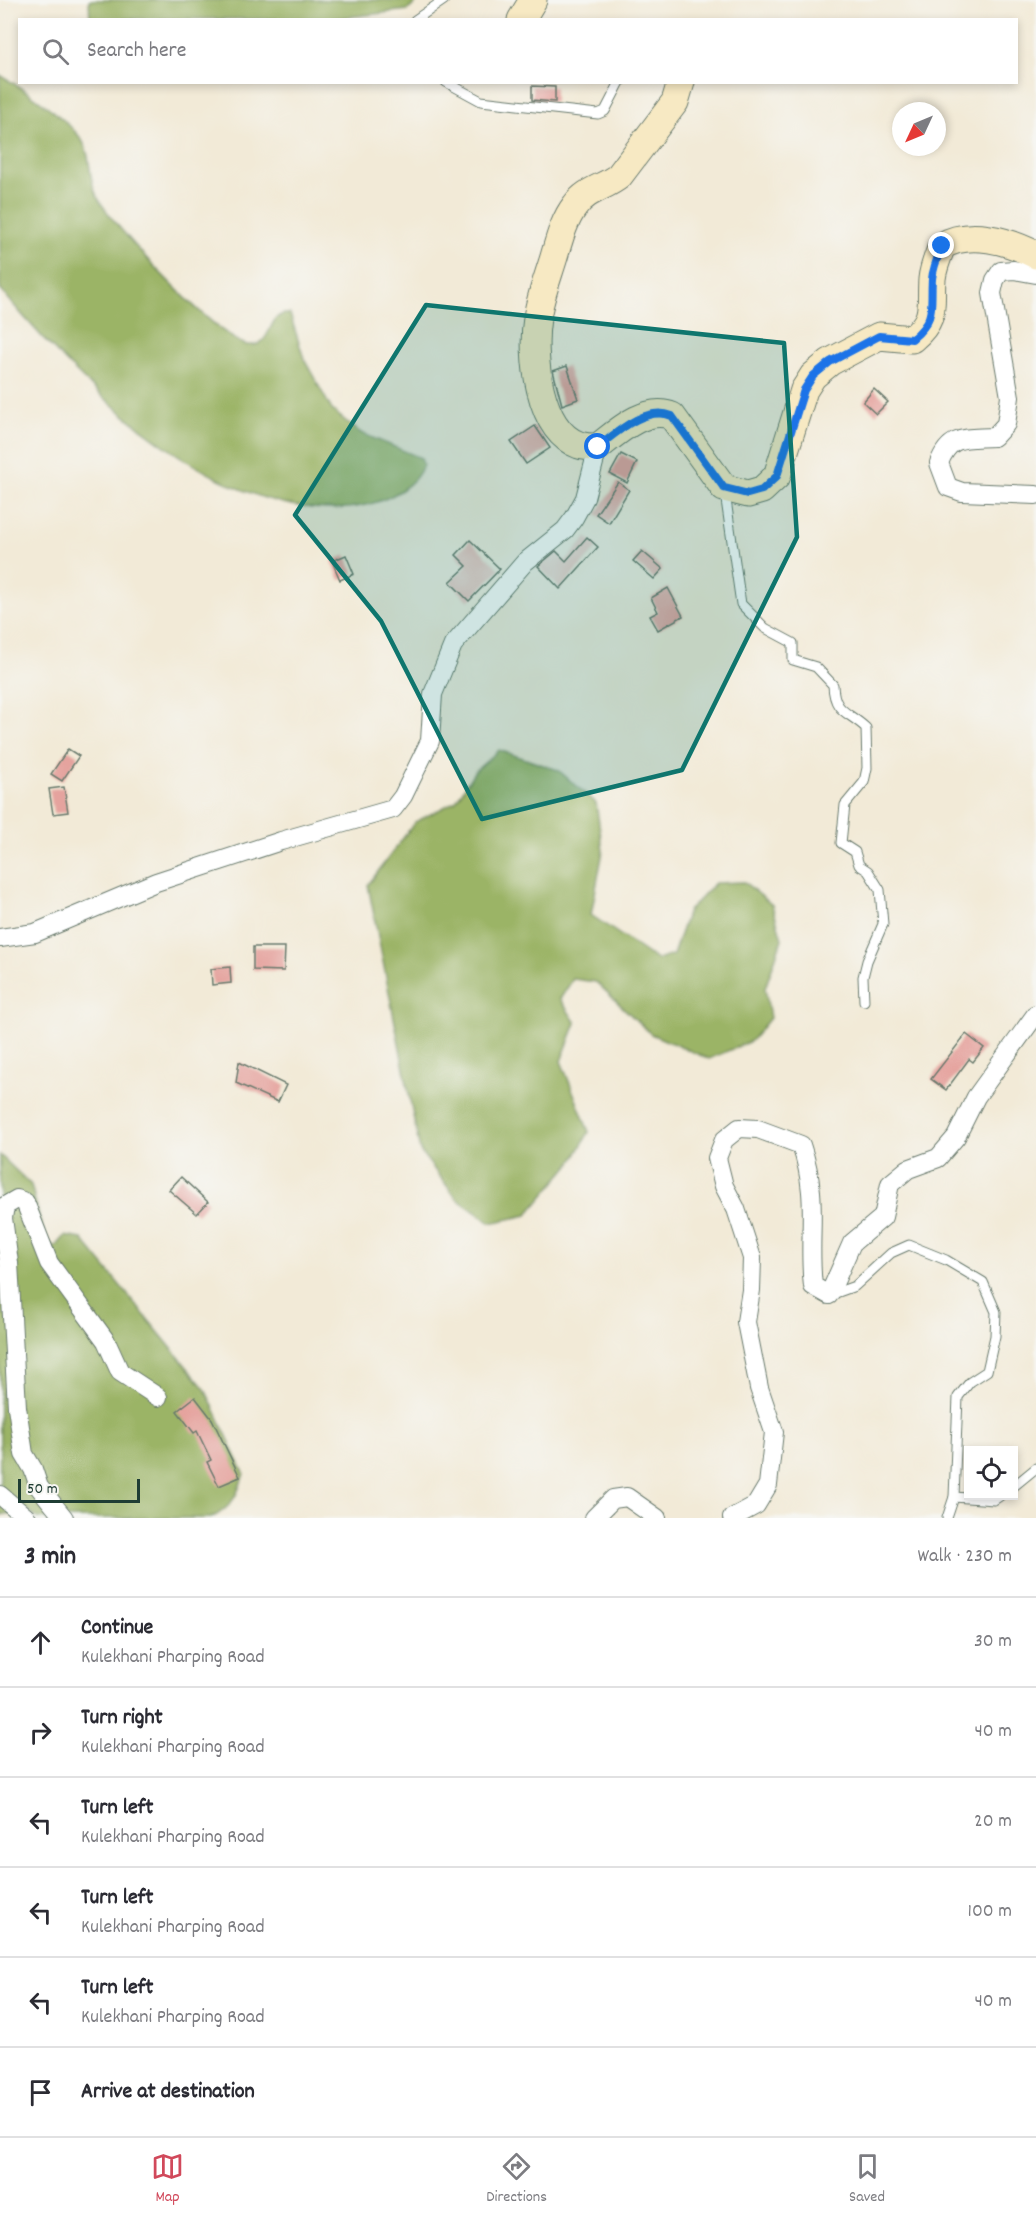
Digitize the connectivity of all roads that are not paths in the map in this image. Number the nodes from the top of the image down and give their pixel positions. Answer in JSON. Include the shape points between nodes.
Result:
{"nodes":[{"id":1,"x":444,"y":0,"type":"edge"},
{"id":2,"x":532,"y":0,"type":"edge"},
{"id":3,"x":418,"y":18,"type":"edge"},
{"id":4,"x":522,"y":18,"type":"edge"},
{"id":5,"x":450,"y":84,"type":"edge"},
{"id":6,"x":619,"y":84,"type":"edge"},
{"id":7,"x":680,"y":84,"type":"edge"},
{"id":8,"x":1036,"y":255,"type":"edge"},
{"id":9,"x":1036,"y":274,"type":"edge"},
{"id":10,"x":598,"y":447,"type":"junction"},
{"id":11,"x":724,"y":488,"type":"junction"},
{"id":12,"x":1036,"y":495,"type":"edge"},
{"id":13,"x":0,"y":938,"type":"edge"},
{"id":14,"x":864,"y":1002,"type":"dead end"},
{"id":15,"x":1036,"y":1014,"type":"edge"},
{"id":16,"x":830,"y":1295,"type":"junction"},
{"id":17,"x":158,"y":1397,"type":"dead end"},
{"id":18,"x":1036,"y":1468,"type":"edge"},
{"id":19,"x":1018,"y":1483,"type":"edge"},
{"id":20,"x":0,"y":1495,"type":"edge"},
{"id":21,"x":954,"y":1497,"type":"junction"},
{"id":22,"x":964,"y":1498,"type":"edge"},
{"id":23,"x":27,"y":1518,"type":"edge"},
{"id":24,"x":64,"y":1518,"type":"edge"},
{"id":25,"x":594,"y":1518,"type":"edge"},
{"id":26,"x":657,"y":1518,"type":"edge"},
{"id":27,"x":732,"y":1518,"type":"edge"},
{"id":28,"x":947,"y":1518,"type":"edge"}],
"edges":[{"from":1,"to":3,"type":"lane"},
{"from":2,"to":4,"type":"main road"},
{"from":5,"to":6,"type":"lane","via":[[482,101],[598,114],[605,111]]},
{"from":7,"to":10,"type":"main road","via":[[675,102],[619,176],[592,188],[574,206],[540,301],[534,345],[541,395],[563,433],[579,445]]},
{"from":8,"to":11,"type":"main road","via":[[974,236],[954,239],[942,246],[932,278],[931,316],[924,329],[912,339],[879,336],[830,362],[804,390],[777,476],[762,490],[748,494]]},
{"from":9,"to":12,"type":"street","via":[[1001,271],[992,293],[1010,397],[1006,424],[994,436],[953,441],[944,448],[939,463],[948,487],[962,492]]},
{"from":10,"to":11,"type":"main road","via":[[643,417],[662,412],[672,416]]},
{"from":10,"to":13,"type":"street","via":[[585,498],[574,518],[525,562],[453,645],[433,694],[430,741],[404,796],[393,809],[156,882],[35,933]]},
{"from":11,"to":14,"type":"lane","via":[[741,604],[765,628],[793,643],[793,660],[816,666],[833,685],[834,699],[843,712],[866,728],[864,782],[845,805],[842,843],[855,852],[859,865],[868,871],[880,890],[883,924],[863,977]]},
{"from":15,"to":16,"type":"street","via":[[976,1097],[956,1137],[938,1158],[908,1169],[890,1184],[883,1217],[852,1243]]},
{"from":16,"to":21,"type":"lane","via":[[855,1286],[891,1253],[909,1245],[946,1260],[983,1282],[996,1312],[995,1336],[987,1371],[957,1397]]},
{"from":16,"to":27,"type":"street","via":[[813,1286],[813,1198],[810,1170],[801,1145],[758,1129],[739,1128],[724,1140],[717,1158],[752,1258],[746,1322],[759,1388],[774,1432],[768,1485],[756,1505]]},
{"from":17,"to":24,"type":"street","via":[[120,1372],[106,1341],[49,1263],[25,1202],[17,1199],[5,1206],[17,1407],[24,1454],[39,1486]]},
{"from":18,"to":19,"type":"lane"},
{"from":20,"to":23,"type":"street"},
{"from":21,"to":22,"type":"lane"},
{"from":21,"to":28,"type":"lane"},
{"from":25,"to":26,"type":"street","via":[[613,1499],[627,1497]]}]}
